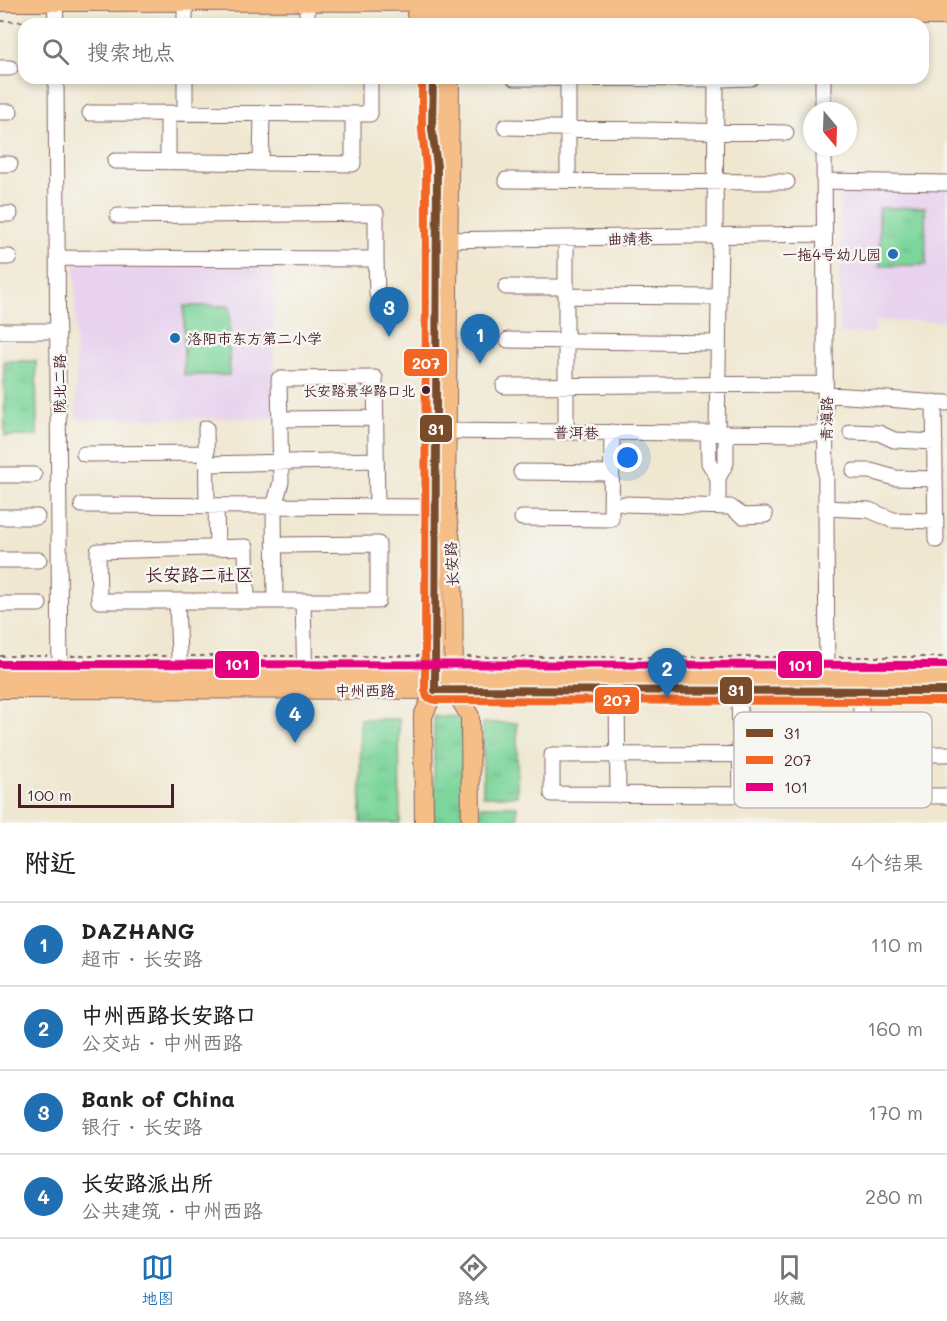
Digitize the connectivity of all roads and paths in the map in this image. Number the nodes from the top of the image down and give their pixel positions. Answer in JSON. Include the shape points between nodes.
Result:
{"nodes":[{"id":1,"x":587,"y":0,"type":"edge"},
{"id":2,"x":259,"y":1,"type":"edge"},
{"id":3,"x":947,"y":1,"type":"edge"},
{"id":4,"x":0,"y":2,"type":"edge"},
{"id":5,"x":442,"y":10,"type":"edge"},
{"id":6,"x":824,"y":10,"type":"edge"},
{"id":7,"x":0,"y":12,"type":"edge"},
{"id":8,"x":56,"y":12,"type":"edge"},
{"id":9,"x":720,"y":14,"type":"edge"},
{"id":10,"x":185,"y":15,"type":"edge"},
{"id":11,"x":307,"y":16,"type":"edge"},
{"id":12,"x":947,"y":16,"type":"edge"},
{"id":13,"x":18,"y":18,"type":"edge"},
{"id":14,"x":19,"y":18,"type":"edge"},
{"id":15,"x":333,"y":18,"type":"edge"},
{"id":16,"x":0,"y":21,"type":"edge"},
{"id":17,"x":56,"y":84,"type":"edge"},
{"id":18,"x":185,"y":84,"type":"edge"},
{"id":19,"x":370,"y":84,"type":"edge"},
{"id":20,"x":433,"y":84,"type":"edge"},
{"id":21,"x":450,"y":84,"type":"edge"},
{"id":22,"x":568,"y":84,"type":"edge"},
{"id":23,"x":720,"y":84,"type":"edge"},
{"id":24,"x":823,"y":84,"type":"edge"},
{"id":25,"x":823,"y":102,"type":"edge"},
{"id":26,"x":90,"y":113,"type":"dead end"},
{"id":27,"x":168,"y":113,"type":"junction"},
{"id":28,"x":185,"y":113,"type":"junction"},
{"id":29,"x":262,"y":113,"type":"junction"},
{"id":30,"x":353,"y":114,"type":"junction"},
{"id":31,"x":505,"y":127,"type":"dead end"},
{"id":32,"x":568,"y":128,"type":"junction"},
{"id":33,"x":716,"y":131,"type":"junction"},
{"id":34,"x":786,"y":133,"type":"dead end"},
{"id":35,"x":824,"y":156,"type":"edge"},
{"id":36,"x":115,"y":161,"type":"dead end"},
{"id":37,"x":168,"y":162,"type":"junction"},
{"id":38,"x":261,"y":163,"type":"junction"},
{"id":39,"x":506,"y":180,"type":"dead end"},
{"id":40,"x":568,"y":180,"type":"junction"},
{"id":41,"x":715,"y":181,"type":"junction"},
{"id":42,"x":824,"y":181,"type":"junction"},
{"id":43,"x":788,"y":182,"type":"dead end"},
{"id":44,"x":947,"y":183,"type":"edge"},
{"id":45,"x":118,"y":216,"type":"dead end"},
{"id":46,"x":825,"y":234,"type":"junction"},
{"id":47,"x":717,"y":236,"type":"junction"},
{"id":48,"x":566,"y":239,"type":"junction"},
{"id":49,"x":441,"y":240,"type":"junction"},
{"id":50,"x":58,"y":258,"type":"junction"},
{"id":51,"x":376,"y":259,"type":"junction"},
{"id":52,"x":506,"y":287,"type":"dead end"},
{"id":53,"x":566,"y":292,"type":"junction"},
{"id":54,"x":377,"y":294,"type":"dead end"},
{"id":55,"x":719,"y":297,"type":"junction"},
{"id":56,"x":0,"y":330,"type":"edge"},
{"id":57,"x":58,"y":331,"type":"junction"},
{"id":58,"x":508,"y":340,"type":"dead end"},
{"id":59,"x":566,"y":341,"type":"junction"},
{"id":60,"x":717,"y":343,"type":"junction"},
{"id":61,"x":717,"y":385,"type":"junction"},
{"id":62,"x":504,"y":386,"type":"dead end"},
{"id":63,"x":566,"y":386,"type":"junction"},
{"id":64,"x":825,"y":389,"type":"junction"},
{"id":65,"x":941,"y":403,"type":"edge"},
{"id":66,"x":376,"y":418,"type":"junction"},
{"id":67,"x":280,"y":419,"type":"junction"},
{"id":68,"x":206,"y":428,"type":"dead end"},
{"id":69,"x":441,"y":431,"type":"junction"},
{"id":70,"x":566,"y":432,"type":"junction"},
{"id":71,"x":612,"y":432,"type":"junction"},
{"id":72,"x":850,"y":432,"type":"dead end"},
{"id":73,"x":717,"y":433,"type":"junction"},
{"id":74,"x":826,"y":434,"type":"junction"},
{"id":75,"x":939,"y":447,"type":"edge"},
{"id":76,"x":84,"y":454,"type":"dead end"},
{"id":77,"x":206,"y":458,"type":"junction"},
{"id":78,"x":376,"y":460,"type":"junction"},
{"id":79,"x":281,"y":462,"type":"junction"},
{"id":80,"x":854,"y":471,"type":"dead end"},
{"id":81,"x":521,"y":472,"type":"dead end"},
{"id":82,"x":611,"y":473,"type":"junction"},
{"id":83,"x":0,"y":475,"type":"edge"},
{"id":84,"x":34,"y":475,"type":"dead end"},
{"id":85,"x":935,"y":479,"type":"junction"},
{"id":86,"x":941,"y":495,"type":"edge"},
{"id":87,"x":624,"y":504,"type":"dead end"},
{"id":88,"x":82,"y":506,"type":"dead end"},
{"id":89,"x":211,"y":506,"type":"junction"},
{"id":90,"x":274,"y":506,"type":"junction"},
{"id":91,"x":377,"y":507,"type":"junction"},
{"id":92,"x":435,"y":507,"type":"junction"},
{"id":93,"x":718,"y":507,"type":"junction"},
{"id":94,"x":826,"y":508,"type":"junction"},
{"id":95,"x":765,"y":515,"type":"dead end"},
{"id":96,"x":0,"y":517,"type":"edge"},
{"id":97,"x":37,"y":517,"type":"dead end"},
{"id":98,"x":522,"y":518,"type":"dead end"},
{"id":99,"x":936,"y":521,"type":"junction"},
{"id":100,"x":936,"y":540,"type":"dead end"},
{"id":101,"x":275,"y":544,"type":"junction"},
{"id":102,"x":217,"y":548,"type":"junction"},
{"id":103,"x":0,"y":560,"type":"edge"},
{"id":104,"x":39,"y":560,"type":"dead end"},
{"id":105,"x":177,"y":601,"type":"junction"},
{"id":106,"x":247,"y":601,"type":"junction"},
{"id":107,"x":275,"y":601,"type":"junction"},
{"id":108,"x":303,"y":601,"type":"junction"},
{"id":109,"x":0,"y":604,"type":"edge"},
{"id":110,"x":39,"y":604,"type":"dead end"},
{"id":111,"x":0,"y":656,"type":"edge"},
{"id":112,"x":60,"y":656,"type":"junction"},
{"id":113,"x":179,"y":656,"type":"junction"},
{"id":114,"x":304,"y":656,"type":"junction"},
{"id":115,"x":435,"y":657,"type":"junction"},
{"id":116,"x":454,"y":657,"type":"junction"},
{"id":117,"x":947,"y":657,"type":"edge"},
{"id":118,"x":0,"y":674,"type":"edge"},
{"id":119,"x":827,"y":674,"type":"junction"},
{"id":120,"x":947,"y":676,"type":"edge"},
{"id":121,"x":61,"y":683,"type":"junction"},
{"id":122,"x":180,"y":683,"type":"junction"},
{"id":123,"x":305,"y":683,"type":"junction"},
{"id":124,"x":444,"y":683,"type":"junction"},
{"id":125,"x":0,"y":689,"type":"edge"},
{"id":126,"x":617,"y":691,"type":"junction"},
{"id":127,"x":739,"y":691,"type":"junction"},
{"id":128,"x":861,"y":691,"type":"junction"},
{"id":129,"x":947,"y":691,"type":"edge"},
{"id":130,"x":739,"y":712,"type":"edge"},
{"id":131,"x":861,"y":712,"type":"edge"},
{"id":132,"x":618,"y":755,"type":"junction"},
{"id":133,"x":734,"y":755,"type":"edge"},
{"id":134,"x":618,"y":795,"type":"junction"},
{"id":135,"x":734,"y":795,"type":"edge"},
{"id":136,"x":424,"y":823,"type":"edge"},
{"id":137,"x":471,"y":823,"type":"edge"}],
"edges":[{"from":1,"to":5,"type":"main road"},
{"from":1,"to":9,"type":"main road"},
{"from":2,"to":10,"type":"main road"},
{"from":2,"to":11,"type":"main road"},
{"from":3,"to":6,"type":"main road"},
{"from":4,"to":8,"type":"main road"},
{"from":5,"to":9,"type":"main road"},
{"from":5,"to":11,"type":"main road"},
{"from":6,"to":9,"type":"main road"},
{"from":6,"to":12,"type":"main road"},
{"from":7,"to":8,"type":"main road"},
{"from":8,"to":10,"type":"main road"},
{"from":8,"to":10,"type":"path"},
{"from":8,"to":14,"type":"path"},
{"from":10,"to":11,"type":"main road"},
{"from":10,"to":11,"type":"path"},
{"from":11,"to":15,"type":"path"},
{"from":13,"to":16,"type":"path"},
{"from":17,"to":50,"type":"street","name":"陇北二路"},
{"from":18,"to":28,"type":"street"},
{"from":19,"to":30,"type":"street","via":[[370,114]]},
{"from":20,"to":49,"type":"main road","name":"长安路","via":[[432,129]]},
{"from":21,"to":49,"type":"main road","name":"长安路"},
{"from":22,"to":32,"type":"street"},
{"from":23,"to":33,"type":"street"},
{"from":24,"to":25,"type":"street"},
{"from":26,"to":27,"type":"street"},
{"from":27,"to":28,"type":"street"},
{"from":27,"to":37,"type":"street"},
{"from":28,"to":29,"type":"street"},
{"from":29,"to":30,"type":"street"},
{"from":29,"to":38,"type":"street"},
{"from":30,"to":38,"type":"street","via":[[353,164]]},
{"from":31,"to":32,"type":"street"},
{"from":32,"to":33,"type":"street"},
{"from":32,"to":40,"type":"street"},
{"from":33,"to":34,"type":"street"},
{"from":33,"to":41,"type":"street"},
{"from":35,"to":42,"type":"street","name":"青滇路"},
{"from":36,"to":37,"type":"street"},
{"from":37,"to":38,"type":"street"},
{"from":39,"to":40,"type":"street"},
{"from":40,"to":41,"type":"street"},
{"from":41,"to":43,"type":"street"},
{"from":41,"to":47,"type":"street"},
{"from":42,"to":44,"type":"street"},
{"from":42,"to":46,"type":"street","name":"青滇路"},
{"from":45,"to":51,"type":"street","via":[[376,213]]},
{"from":46,"to":47,"type":"street","name":"曲靖巷"},
{"from":46,"to":64,"type":"street","name":"青滇路"},
{"from":47,"to":48,"type":"street","name":"曲靖巷"},
{"from":47,"to":55,"type":"street"},
{"from":48,"to":49,"type":"street","name":"曲靖巷"},
{"from":48,"to":53,"type":"street"},
{"from":49,"to":69,"type":"main road","name":"长安路"},
{"from":50,"to":51,"type":"street"},
{"from":50,"to":57,"type":"street","name":"陇北二路"},
{"from":51,"to":54,"type":"street"},
{"from":52,"to":53,"type":"street"},
{"from":53,"to":55,"type":"street"},
{"from":53,"to":59,"type":"street"},
{"from":55,"to":60,"type":"street"},
{"from":56,"to":57,"type":"street"},
{"from":57,"to":112,"type":"street","name":"陇北二路"},
{"from":58,"to":59,"type":"street"},
{"from":59,"to":60,"type":"street"},
{"from":59,"to":63,"type":"street"},
{"from":60,"to":61,"type":"street"},
{"from":61,"to":63,"type":"street"},
{"from":61,"to":64,"type":"street"},
{"from":61,"to":73,"type":"street"},
{"from":62,"to":63,"type":"street"},
{"from":63,"to":70,"type":"street"},
{"from":64,"to":65,"type":"street","via":[[899,402]]},
{"from":64,"to":74,"type":"street","name":"青滇路"},
{"from":65,"to":75,"type":"street"},
{"from":66,"to":67,"type":"street"},
{"from":66,"to":67,"type":"street","via":[[375,378],[279,379]]},
{"from":66,"to":78,"type":"street"},
{"from":67,"to":79,"type":"street"},
{"from":68,"to":77,"type":"street"},
{"from":69,"to":70,"type":"street","name":"普洱巷"},
{"from":69,"to":92,"type":"main road","name":"长安路"},
{"from":69,"to":116,"type":"main road","name":"长安路","via":[[453,557]]},
{"from":70,"to":71,"type":"street","name":"普洱巷"},
{"from":71,"to":73,"type":"street","name":"普洱巷"},
{"from":71,"to":82,"type":"street"},
{"from":72,"to":75,"type":"street","via":[[879,433],[894,440]]},
{"from":73,"to":74,"type":"street","name":"普洱巷"},
{"from":73,"to":93,"type":"street","via":[[709,463],[718,478]]},
{"from":74,"to":94,"type":"street","name":"青滇路"},
{"from":75,"to":85,"type":"street"},
{"from":76,"to":77,"type":"street"},
{"from":77,"to":79,"type":"street"},
{"from":77,"to":89,"type":"street"},
{"from":78,"to":79,"type":"street"},
{"from":78,"to":91,"type":"street"},
{"from":79,"to":90,"type":"street","via":[[281,482]]},
{"from":80,"to":85,"type":"street"},
{"from":81,"to":82,"type":"street"},
{"from":82,"to":98,"type":"street","via":[[611,519]]},
{"from":83,"to":84,"type":"street"},
{"from":85,"to":86,"type":"street"},
{"from":86,"to":99,"type":"street"},
{"from":87,"to":93,"type":"street"},
{"from":88,"to":89,"type":"street"},
{"from":89,"to":90,"type":"street"},
{"from":89,"to":102,"type":"street"},
{"from":90,"to":91,"type":"street"},
{"from":90,"to":101,"type":"street"},
{"from":91,"to":92,"type":"street"},
{"from":92,"to":115,"type":"main road","name":"长安路"},
{"from":93,"to":95,"type":"street","via":[[730,507],[743,516]]},
{"from":94,"to":99,"type":"street","via":[[869,510],[893,520]]},
{"from":94,"to":119,"type":"street","name":"青滇路"},
{"from":96,"to":97,"type":"street"},
{"from":99,"to":100,"type":"street"},
{"from":101,"to":107,"type":"street"},
{"from":101,"to":108,"type":"street","via":[[378,544],[378,601]]},
{"from":102,"to":105,"type":"street","via":[[98,550],[99,601]]},
{"from":102,"to":106,"type":"street","via":[[246,547]]},
{"from":103,"to":104,"type":"street"},
{"from":105,"to":106,"type":"street"},
{"from":105,"to":113,"type":"street"},
{"from":106,"to":107,"type":"street"},
{"from":107,"to":108,"type":"street"},
{"from":108,"to":114,"type":"street"},
{"from":109,"to":110,"type":"street"},
{"from":111,"to":112,"type":"path"},
{"from":112,"to":113,"type":"path"},
{"from":112,"to":121,"type":"street","name":"陇北二路"},
{"from":113,"to":114,"type":"path"},
{"from":113,"to":122,"type":"street"},
{"from":114,"to":115,"type":"path"},
{"from":114,"to":123,"type":"street"},
{"from":115,"to":124,"type":"main road","name":"长安路"},
{"from":116,"to":119,"type":"path"},
{"from":116,"to":124,"type":"main road","name":"长安路"},
{"from":117,"to":119,"type":"path"},
{"from":118,"to":121,"type":"main road","name":"中州西路"},
{"from":119,"to":120,"type":"main road","name":"中州西路"},
{"from":119,"to":124,"type":"main road","name":"中州西路"},
{"from":119,"to":127,"type":"main road","name":"中州西路"},
{"from":119,"to":128,"type":"main road","name":"中州西路"},
{"from":121,"to":122,"type":"main road","name":"中州西路"},
{"from":121,"to":125,"type":"main road","name":"中州西路"},
{"from":122,"to":123,"type":"main road","name":"中州西路"},
{"from":123,"to":124,"type":"main road","name":"中州西路"},
{"from":124,"to":126,"type":"main road","name":"中州西路"},
{"from":124,"to":136,"type":"main road","via":[[423,716]]},
{"from":124,"to":137,"type":"main road","via":[[470,716]]},
{"from":126,"to":127,"type":"main road","name":"中州西路"},
{"from":126,"to":132,"type":"street"},
{"from":127,"to":130,"type":"street"},
{"from":128,"to":129,"type":"main road","name":"中州西路"},
{"from":128,"to":131,"type":"street"},
{"from":132,"to":133,"type":"street"},
{"from":132,"to":134,"type":"street"},
{"from":132,"to":134,"type":"street","via":[[552,755],[552,794]]},
{"from":134,"to":135,"type":"street"}]}
